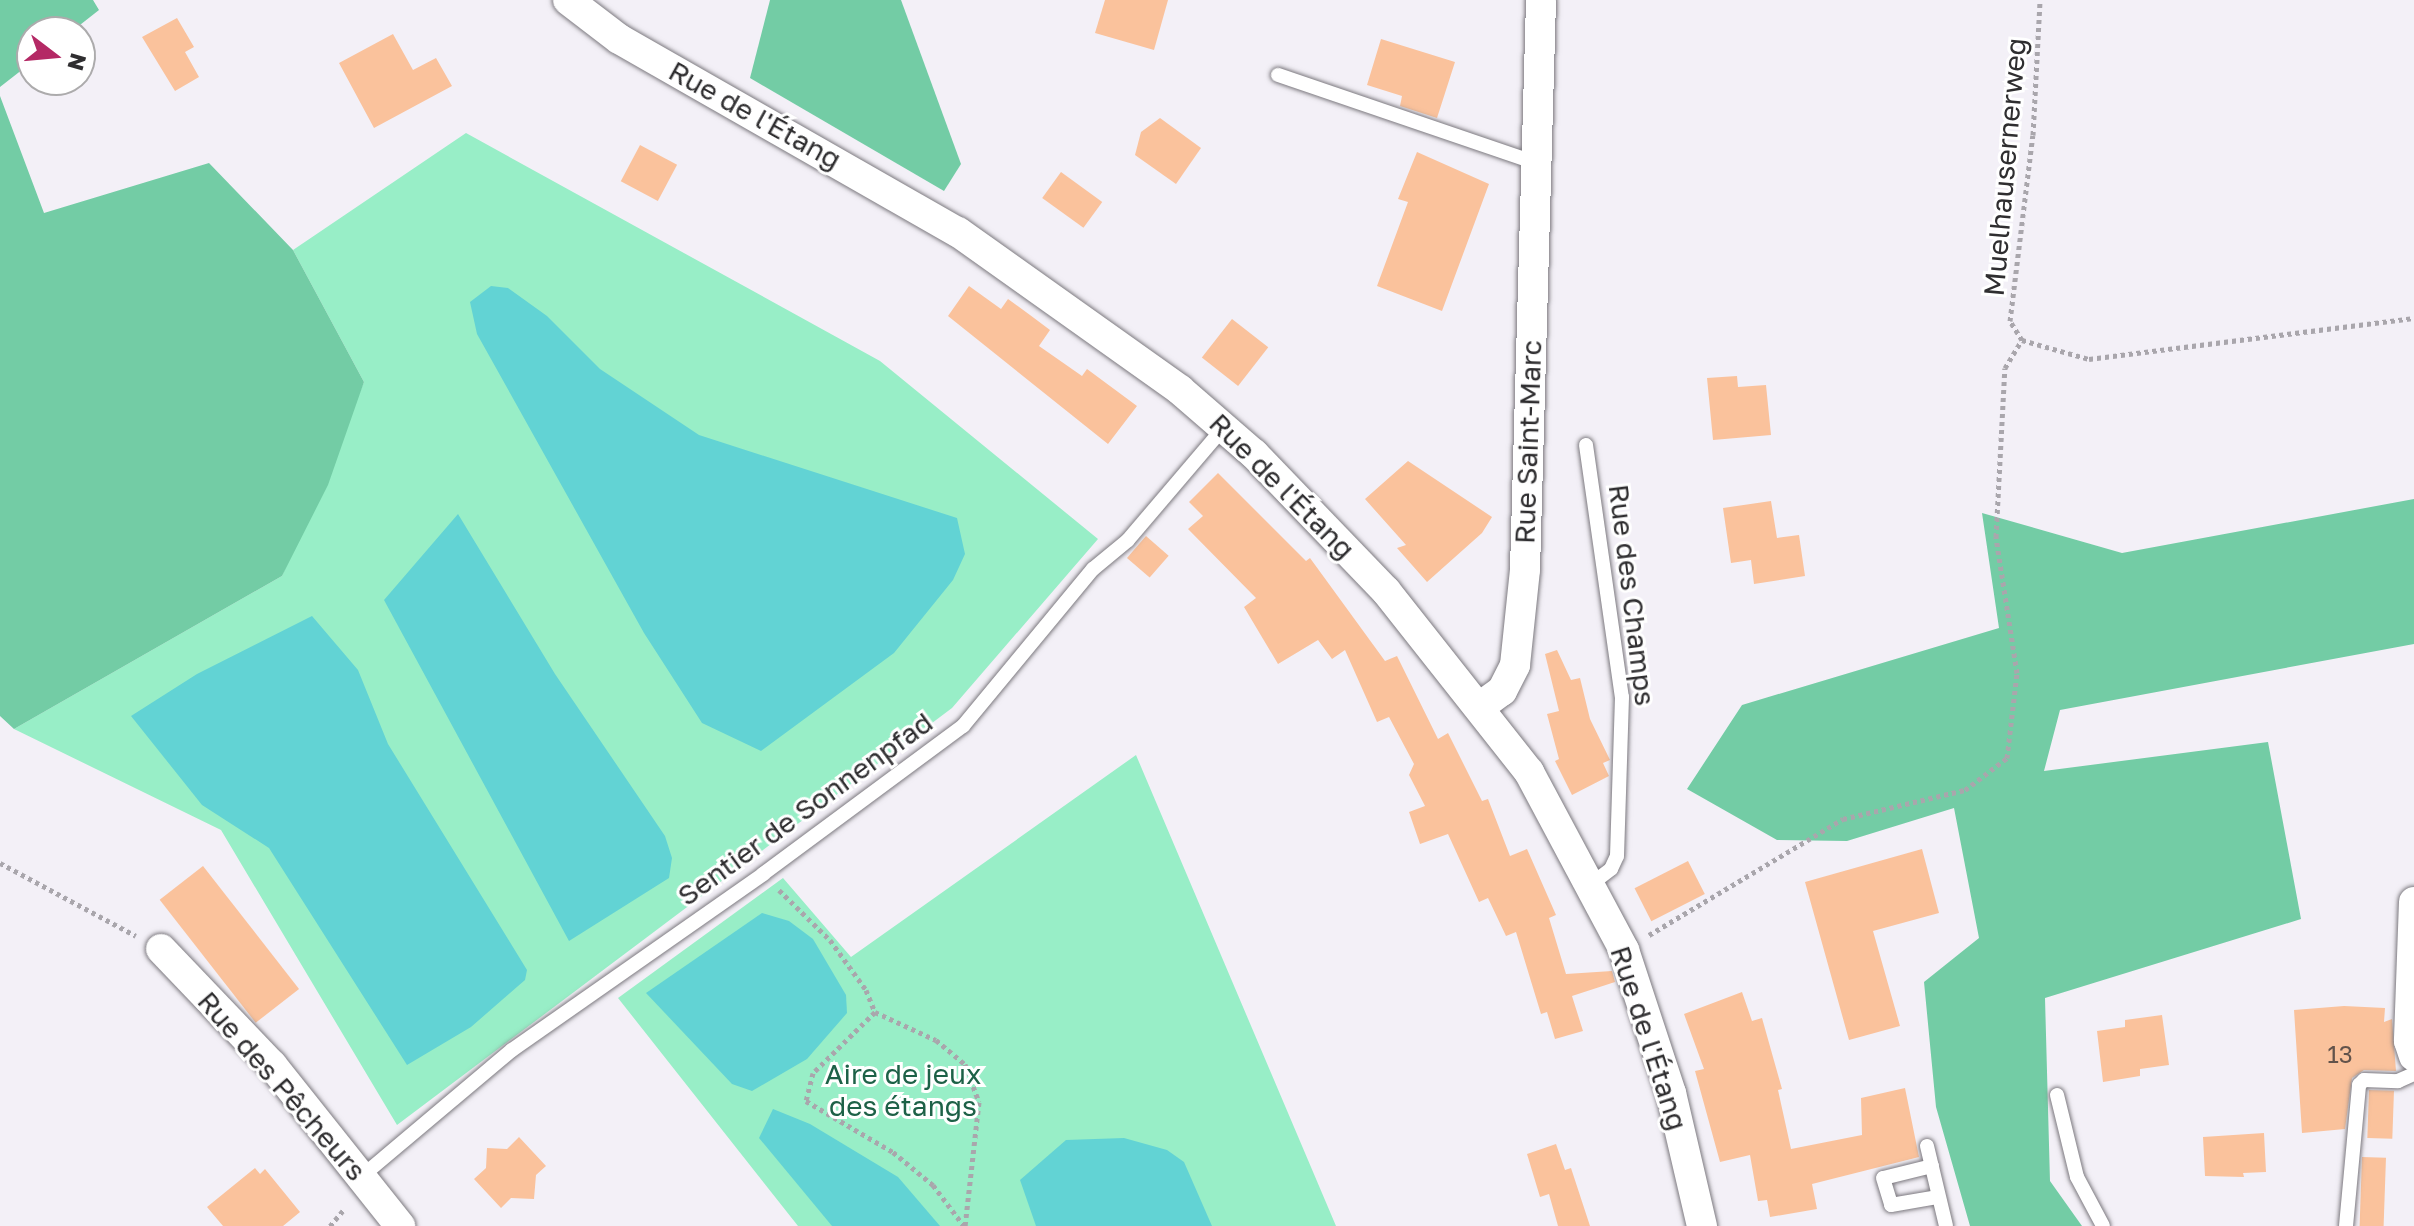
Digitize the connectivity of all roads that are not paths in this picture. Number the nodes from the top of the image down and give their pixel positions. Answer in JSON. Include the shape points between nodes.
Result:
{"nodes":[{"id":1,"x":568,"y":0,"type":"edge"},
{"id":2,"x":1541,"y":0,"type":"edge"},
{"id":3,"x":1278,"y":75,"type":"dead end"},
{"id":4,"x":1537,"y":163,"type":"junction"},
{"id":5,"x":1225,"y":426,"type":"junction"},
{"id":6,"x":1586,"y":445,"type":"dead end"},
{"id":7,"x":1481,"y":706,"type":"junction"},
{"id":8,"x":1591,"y":884,"type":"junction"},
{"id":9,"x":2414,"y":902,"type":"edge"},
{"id":10,"x":161,"y":949,"type":"road end"},
{"id":11,"x":2414,"y":1056,"type":"edge"},
{"id":12,"x":2414,"y":1074,"type":"edge"},
{"id":13,"x":2057,"y":1095,"type":"dead end"},
{"id":14,"x":1927,"y":1146,"type":"dead end"},
{"id":15,"x":1932,"y":1166,"type":"junction"},
{"id":16,"x":361,"y":1177,"type":"junction"},
{"id":17,"x":1938,"y":1197,"type":"junction"},
{"id":18,"x":400,"y":1226,"type":"edge"},
{"id":19,"x":1702,"y":1226,"type":"edge"},
{"id":20,"x":1946,"y":1226,"type":"edge"},
{"id":21,"x":2103,"y":1226,"type":"edge"},
{"id":22,"x":2346,"y":1226,"type":"edge"}],
"edges":[{"from":1,"to":5,"type":"street","name":"Rue de l'Étang","via":[[619,39],[958,232]]},
{"from":2,"to":4,"type":"street","name":"Rue Saint-Marc"},
{"from":3,"to":4,"type":"lane"},
{"from":4,"to":7,"type":"street","name":"Rue Saint-Marc","via":[[1525,570],[1517,652],[1502,691]]},
{"from":5,"to":7,"type":"street","name":"Rue de l'Étang","via":[[1386,591]]},
{"from":5,"to":16,"type":"lane","name":"Sentier de Sonnenpfad","via":[[1128,540],[1093,569],[963,726],[512,1050]]},
{"from":6,"to":8,"type":"lane","name":"Rue des Champs","via":[[1622,697],[1617,856],[1611,869]]},
{"from":7,"to":8,"type":"street","name":"Rue de l'Étang","via":[[1529,772]]},
{"from":8,"to":19,"type":"street","name":"Rue de l'Étang","via":[[1624,950],[1671,1093]]},
{"from":9,"to":11,"type":"street","via":[[2409,1041]]},
{"from":10,"to":16,"type":"street","name":"Rue des Pêcheurs","via":[[272,1065]]},
{"from":12,"to":22,"type":"lane","via":[[2359,1085]]},
{"from":13,"to":21,"type":"lane","via":[[2077,1177]]},
{"from":14,"to":15,"type":"lane"},
{"from":15,"to":17,"type":"lane"},
{"from":15,"to":17,"type":"lane","via":[[1883,1178],[1891,1205]]},
{"from":16,"to":18,"type":"street","name":"Rue des Pêcheurs"},
{"from":17,"to":20,"type":"lane"}]}
